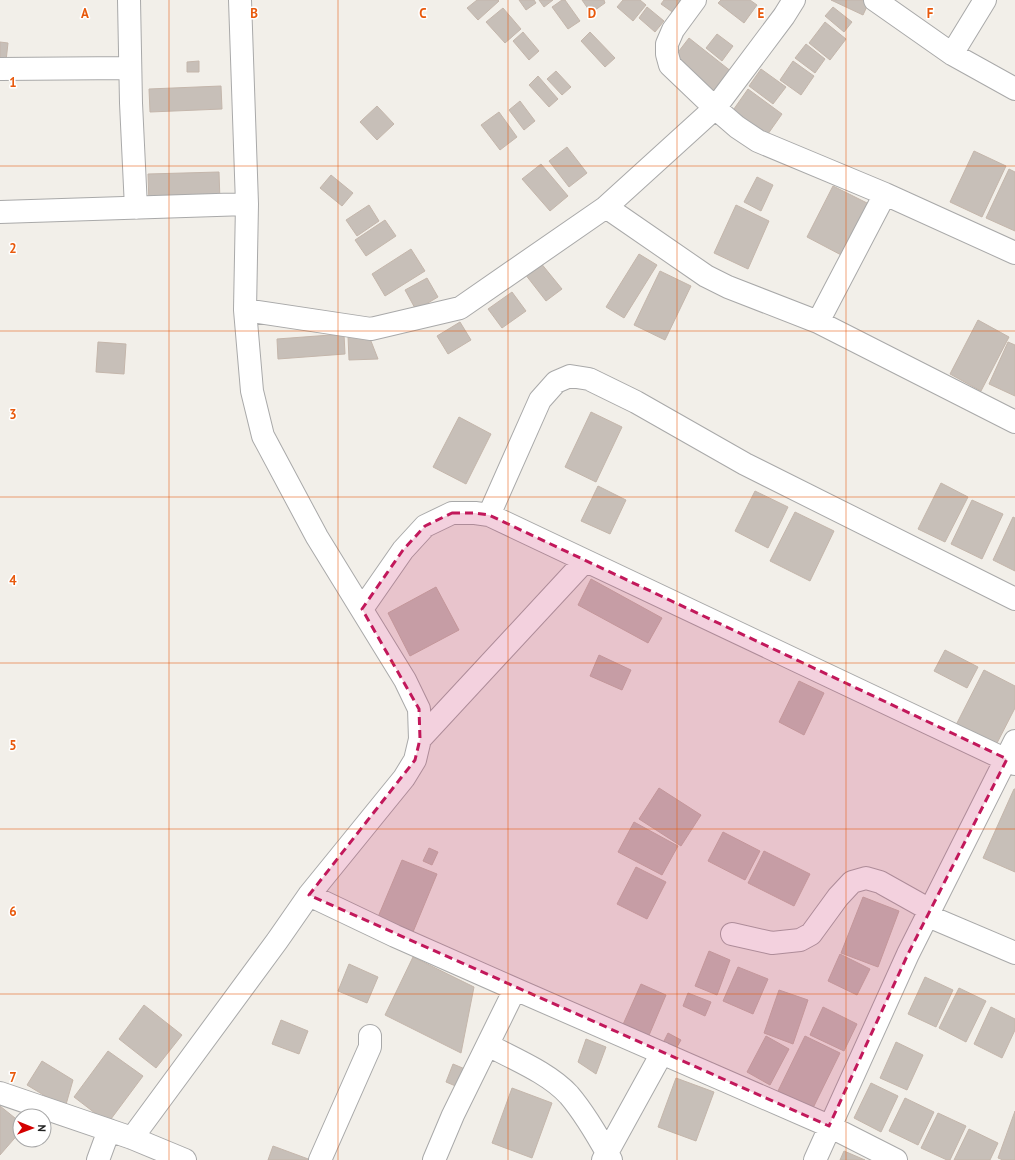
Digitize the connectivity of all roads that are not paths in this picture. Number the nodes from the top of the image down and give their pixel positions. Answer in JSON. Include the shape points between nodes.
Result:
{"nodes":[{"id":1,"x":128,"y":0,"type":"edge"},
{"id":2,"x":240,"y":0,"type":"edge"},
{"id":3,"x":694,"y":0,"type":"edge"},
{"id":4,"x":794,"y":0,"type":"edge"},
{"id":5,"x":875,"y":0,"type":"edge"},
{"id":6,"x":985,"y":0,"type":"edge"},
{"id":7,"x":952,"y":54,"type":"junction"},
{"id":8,"x":130,"y":68,"type":"junction"},
{"id":9,"x":0,"y":69,"type":"edge"},
{"id":10,"x":1015,"y":89,"type":"edge"},
{"id":11,"x":715,"y":108,"type":"junction"},
{"id":12,"x":885,"y":194,"type":"junction"},
{"id":13,"x":247,"y":204,"type":"junction"},
{"id":14,"x":2,"y":206,"type":"edge"},
{"id":15,"x":606,"y":207,"type":"junction"},
{"id":16,"x":136,"y":208,"type":"junction"},
{"id":17,"x":1015,"y":253,"type":"edge"},
{"id":18,"x":245,"y":310,"type":"junction"},
{"id":19,"x":818,"y":322,"type":"junction"},
{"id":20,"x":1015,"y":422,"type":"edge"},
{"id":21,"x":489,"y":515,"type":"junction"},
{"id":22,"x":585,"y":561,"type":"junction"},
{"id":23,"x":1015,"y":599,"type":"edge"},
{"id":24,"x":362,"y":609,"type":"junction"},
{"id":25,"x":420,"y":739,"type":"junction"},
{"id":26,"x":1012,"y":754,"type":"edge"},
{"id":27,"x":308,"y":895,"type":"junction"},
{"id":28,"x":929,"y":913,"type":"junction"},
{"id":29,"x":732,"y":934,"type":"dead end"},
{"id":30,"x":1015,"y":953,"type":"edge"},
{"id":31,"x":515,"y":990,"type":"junction"},
{"id":32,"x":370,"y":1036,"type":"dead end"},
{"id":33,"x":488,"y":1045,"type":"junction"},
{"id":34,"x":662,"y":1053,"type":"junction"},
{"id":35,"x":0,"y":1094,"type":"edge"},
{"id":36,"x":829,"y":1126,"type":"junction"},
{"id":37,"x":109,"y":1130,"type":"junction"},
{"id":38,"x":132,"y":1138,"type":"junction"},
{"id":39,"x":607,"y":1158,"type":"edge"},
{"id":40,"x":98,"y":1160,"type":"edge"},
{"id":41,"x":185,"y":1160,"type":"edge"},
{"id":42,"x":320,"y":1160,"type":"edge"},
{"id":43,"x":434,"y":1160,"type":"edge"},
{"id":44,"x":815,"y":1160,"type":"edge"},
{"id":45,"x":896,"y":1160,"type":"edge"}],
"edges":[{"from":1,"to":8,"type":"street"},
{"from":2,"to":13,"type":"street"},
{"from":3,"to":11,"type":"street","via":[[673,30],[667,44],[667,54],[670,65]]},
{"from":4,"to":11,"type":"street"},
{"from":5,"to":7,"type":"street"},
{"from":6,"to":7,"type":"street"},
{"from":7,"to":10,"type":"street"},
{"from":8,"to":9,"type":"street"},
{"from":8,"to":16,"type":"street"},
{"from":11,"to":12,"type":"street","via":[[758,141]]},
{"from":11,"to":15,"type":"street"},
{"from":12,"to":17,"type":"street"},
{"from":12,"to":19,"type":"street"},
{"from":13,"to":16,"type":"street"},
{"from":13,"to":18,"type":"street"},
{"from":14,"to":16,"type":"street"},
{"from":15,"to":18,"type":"street","via":[[460,308],[371,329]]},
{"from":15,"to":19,"type":"street","via":[[706,276]]},
{"from":18,"to":24,"type":"street","via":[[252,391],[263,436],[317,536]]},
{"from":19,"to":20,"type":"street"},
{"from":21,"to":22,"type":"street"},
{"from":21,"to":23,"type":"street","via":[[540,400],[556,382],[570,376],[589,379],[636,402],[745,464]]},
{"from":21,"to":24,"type":"street","via":[[452,513],[425,526],[403,550]]},
{"from":22,"to":25,"type":"street"},
{"from":22,"to":26,"type":"street"},
{"from":24,"to":25,"type":"street","via":[[405,680],[419,709]]},
{"from":25,"to":27,"type":"street","via":[[415,760],[404,778]]},
{"from":26,"to":28,"type":"street"},
{"from":27,"to":31,"type":"street"},
{"from":27,"to":38,"type":"street"},
{"from":28,"to":29,"type":"street","via":[[880,882],[866,878],[852,882],[811,934],[800,940],[772,943]]},
{"from":28,"to":30,"type":"street"},
{"from":28,"to":36,"type":"street"},
{"from":31,"to":33,"type":"street"},
{"from":31,"to":34,"type":"street"},
{"from":32,"to":42,"type":"street","via":[[370,1047]]},
{"from":33,"to":39,"type":"street","via":[[546,1076],[568,1095],[587,1120]]},
{"from":33,"to":43,"type":"street"},
{"from":34,"to":36,"type":"street"},
{"from":34,"to":39,"type":"street"},
{"from":35,"to":37,"type":"street"},
{"from":36,"to":44,"type":"street"},
{"from":36,"to":45,"type":"street"},
{"from":37,"to":38,"type":"street"},
{"from":37,"to":40,"type":"street"},
{"from":38,"to":41,"type":"street"}]}
